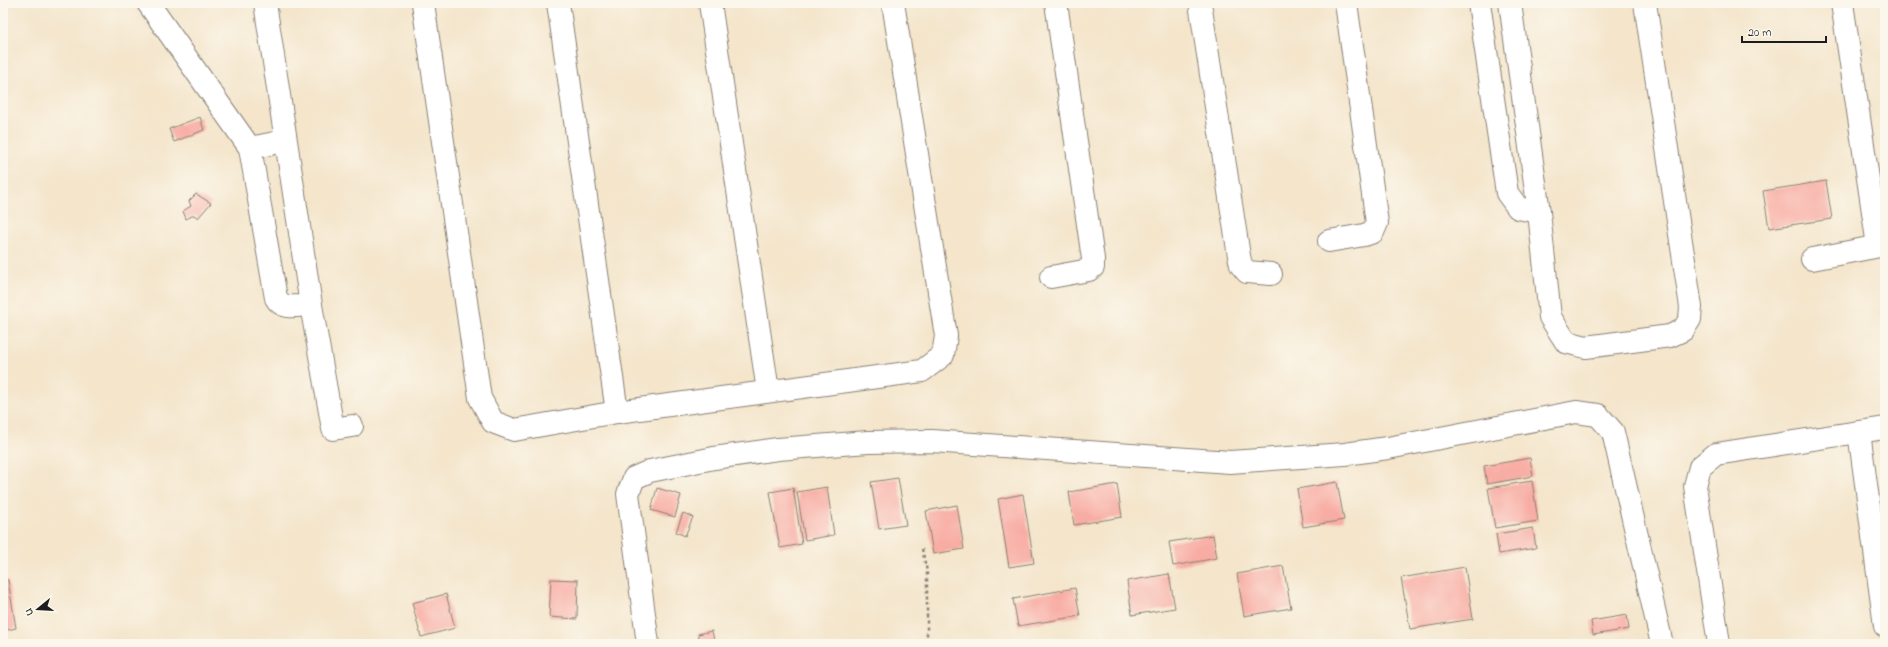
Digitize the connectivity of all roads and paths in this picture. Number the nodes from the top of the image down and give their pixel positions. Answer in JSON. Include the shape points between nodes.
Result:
{"nodes":[{"id":1,"x":148,"y":3,"type":"edge"},
{"id":2,"x":265,"y":3,"type":"edge"},
{"id":3,"x":423,"y":3,"type":"edge"},
{"id":4,"x":558,"y":3,"type":"edge"},
{"id":5,"x":710,"y":3,"type":"edge"},
{"id":6,"x":893,"y":3,"type":"edge"},
{"id":7,"x":1056,"y":3,"type":"edge"},
{"id":8,"x":1200,"y":3,"type":"edge"},
{"id":9,"x":1346,"y":3,"type":"edge"},
{"id":10,"x":1479,"y":3,"type":"edge"},
{"id":11,"x":1510,"y":3,"type":"edge"},
{"id":12,"x":1645,"y":3,"type":"edge"},
{"id":13,"x":1842,"y":3,"type":"edge"},
{"id":14,"x":285,"y":141,"type":"junction"},
{"id":15,"x":250,"y":148,"type":"junction"},
{"id":16,"x":1539,"y":212,"type":"junction"},
{"id":17,"x":1329,"y":241,"type":"dead end"},
{"id":18,"x":1882,"y":246,"type":"edge"},
{"id":19,"x":1812,"y":259,"type":"dead end"},
{"id":20,"x":1272,"y":274,"type":"dead end"},
{"id":21,"x":1050,"y":277,"type":"dead end"},
{"id":22,"x":311,"y":304,"type":"junction"},
{"id":23,"x":768,"y":391,"type":"junction"},
{"id":24,"x":618,"y":412,"type":"junction"},
{"id":25,"x":352,"y":426,"type":"dead end"},
{"id":26,"x":1885,"y":428,"type":"edge"},
{"id":27,"x":1860,"y":432,"type":"junction"},
{"id":28,"x":922,"y":549,"type":"dead end"},
{"id":29,"x":1885,"y":626,"type":"edge"},
{"id":30,"x":648,"y":644,"type":"edge"},
{"id":31,"x":927,"y":644,"type":"edge"},
{"id":32,"x":1662,"y":644,"type":"edge"},
{"id":33,"x":1719,"y":644,"type":"edge"}],
"edges":[{"from":1,"to":15,"type":"street"},
{"from":2,"to":14,"type":"street"},
{"from":3,"to":24,"type":"street","via":[[480,398],[493,422],[514,430]]},
{"from":4,"to":24,"type":"street"},
{"from":5,"to":23,"type":"street"},
{"from":6,"to":23,"type":"street","via":[[946,336],[943,355],[922,371]]},
{"from":7,"to":21,"type":"street","via":[[1094,258],[1093,267],[1089,270]]},
{"from":8,"to":20,"type":"street","via":[[1238,256],[1247,272]]},
{"from":9,"to":17,"type":"street","via":[[1377,223],[1372,232],[1364,235]]},
{"from":10,"to":16,"type":"street","via":[[1507,193],[1518,208]]},
{"from":11,"to":16,"type":"street"},
{"from":12,"to":16,"type":"street","via":[[1691,306],[1690,319],[1683,330],[1670,336],[1586,347],[1566,342],[1550,317]]},
{"from":13,"to":18,"type":"street"},
{"from":14,"to":15,"type":"street"},
{"from":14,"to":22,"type":"street"},
{"from":15,"to":22,"type":"street","via":[[276,298],[284,306]]},
{"from":18,"to":19,"type":"street"},
{"from":22,"to":25,"type":"street","via":[[333,429]]},
{"from":23,"to":24,"type":"street"},
{"from":26,"to":27,"type":"street"},
{"from":27,"to":29,"type":"street"},
{"from":27,"to":33,"type":"street","via":[[1716,454],[1700,467],[1695,486]]},
{"from":28,"to":31,"type":"path","via":[[927,571]]},
{"from":30,"to":32,"type":"street","via":[[628,494],[634,478],[650,471],[778,449],[868,442],[932,441],[1230,462],[1344,454],[1388,448],[1576,412],[1598,415],[1613,432]]}]}
